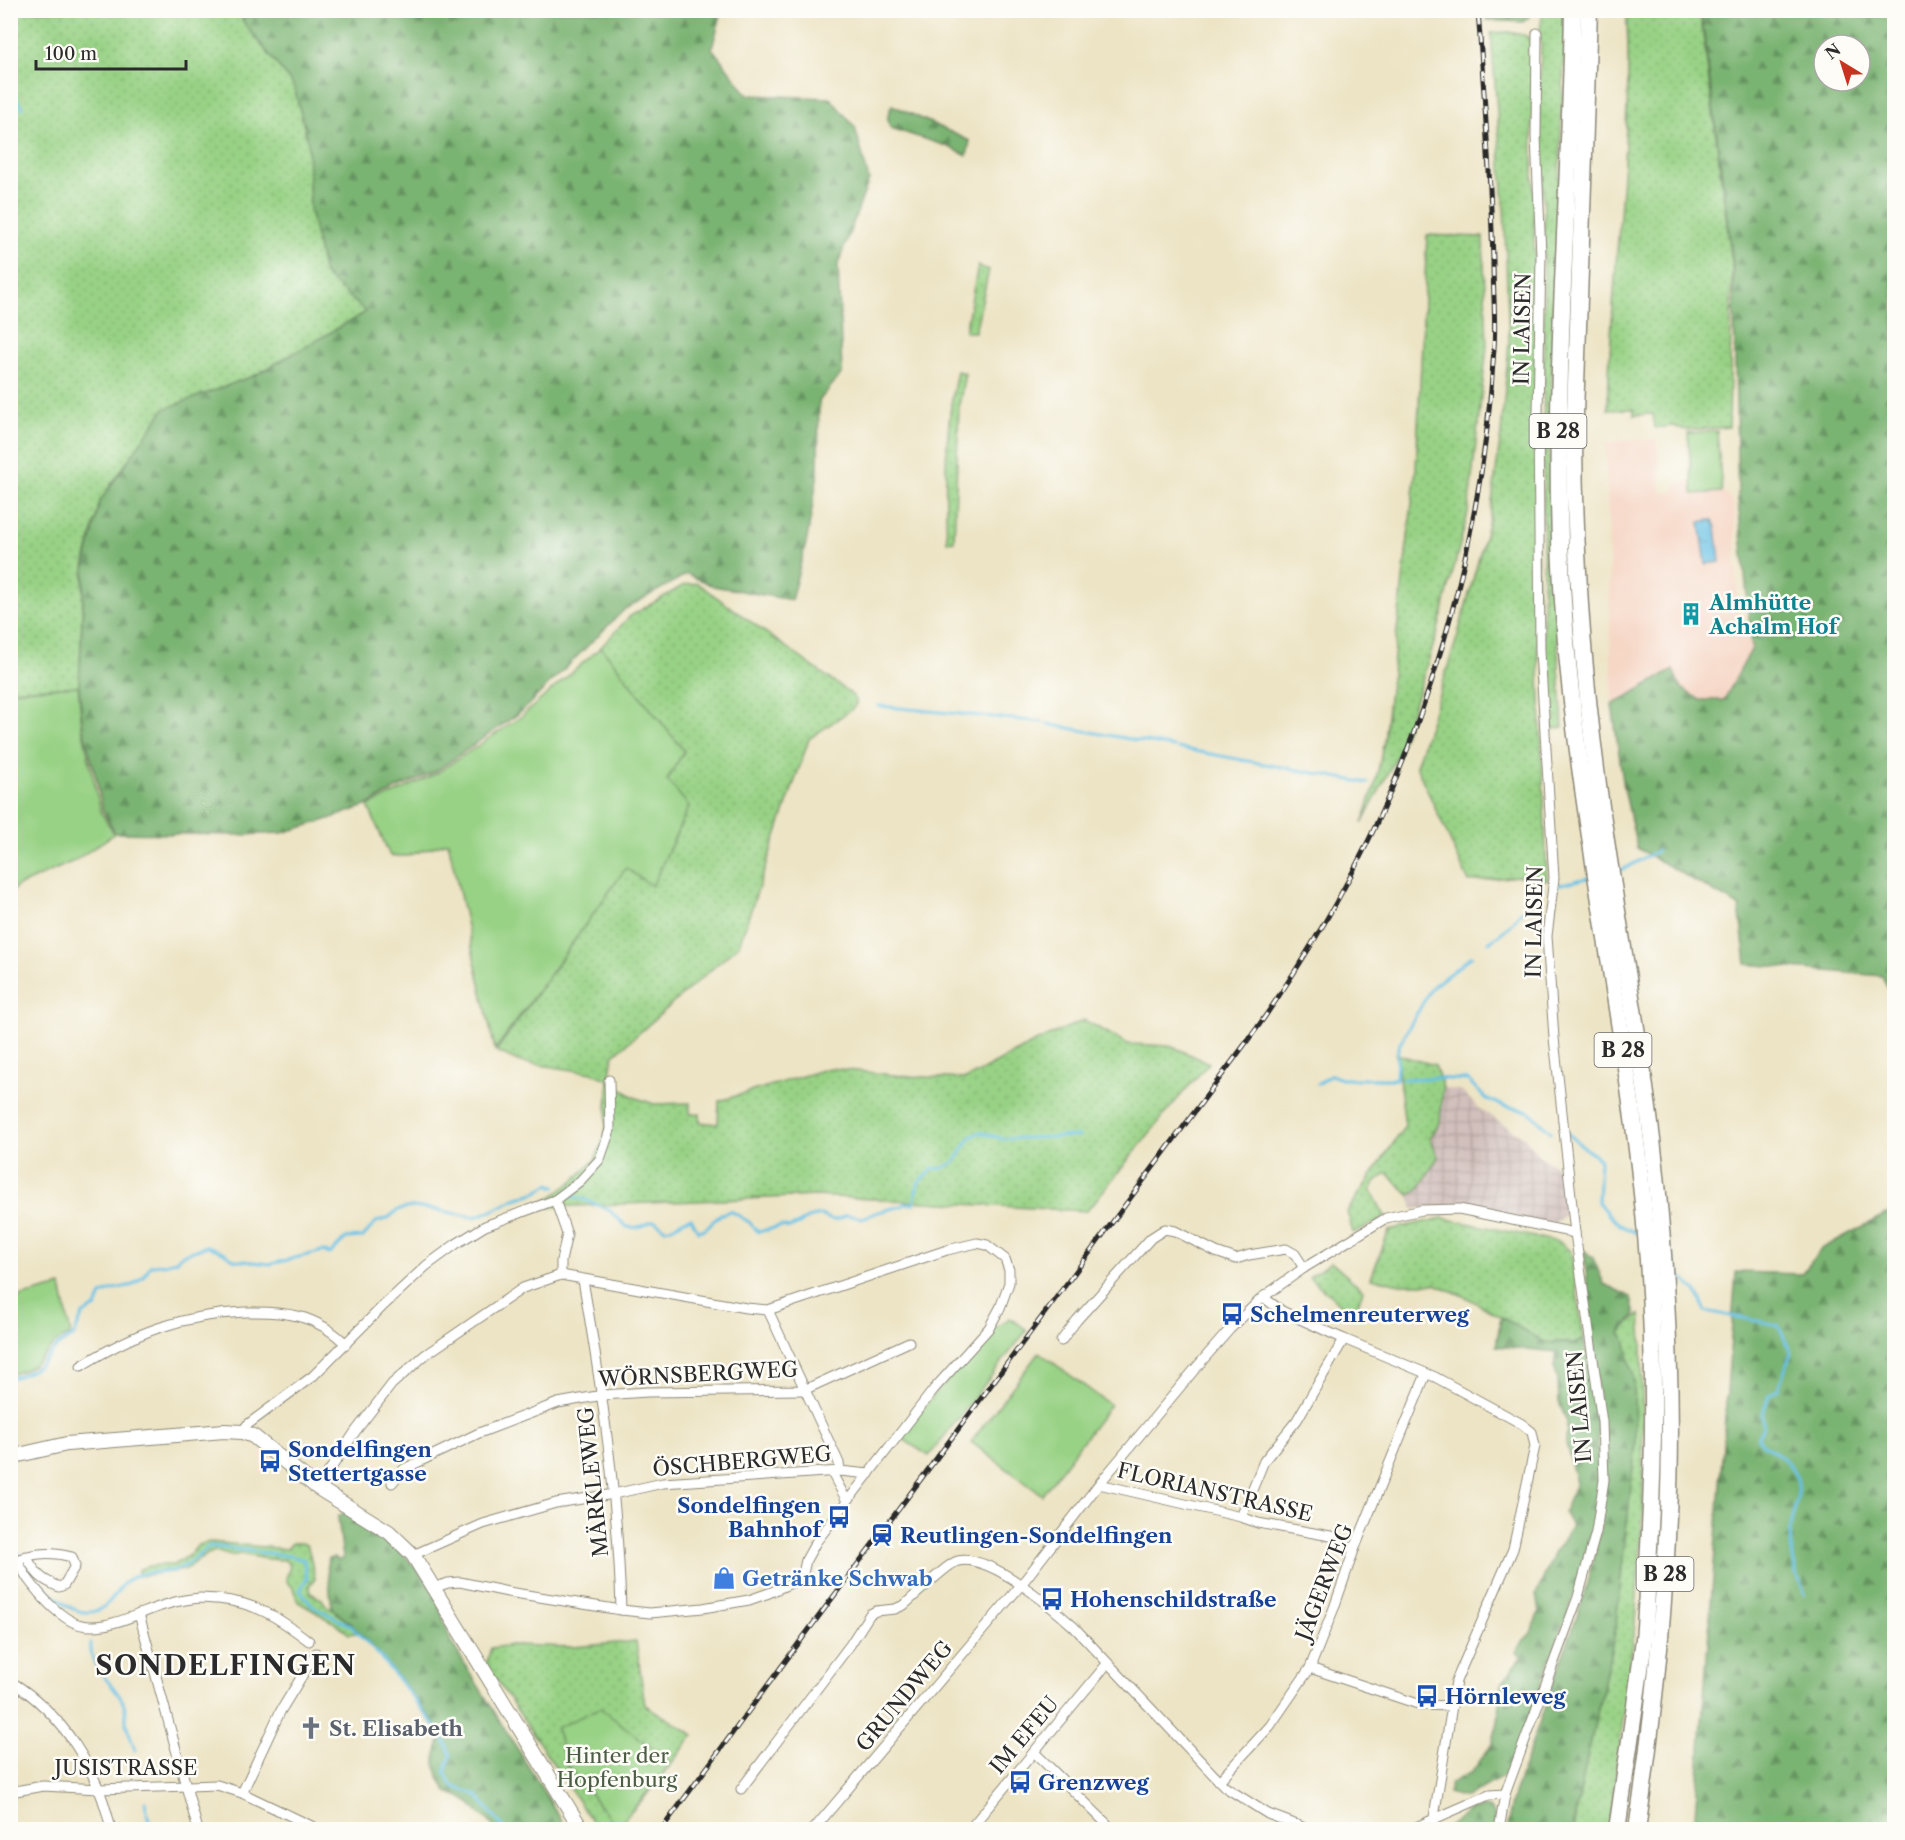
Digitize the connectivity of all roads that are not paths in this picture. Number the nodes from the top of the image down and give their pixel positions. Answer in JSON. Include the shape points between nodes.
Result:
{"nodes":[{"id":1,"x":1573,"y":10,"type":"edge"},
{"id":2,"x":1589,"y":10,"type":"edge"},
{"id":3,"x":1536,"y":33,"type":"dead end"},
{"id":4,"x":1599,"y":849,"type":"junction"},
{"id":5,"x":609,"y":1080,"type":"dead end"},
{"id":6,"x":555,"y":1200,"type":"junction"},
{"id":7,"x":1575,"y":1233,"type":"junction"},
{"id":8,"x":1304,"y":1268,"type":"junction"},
{"id":9,"x":561,"y":1275,"type":"junction"},
{"id":10,"x":583,"y":1280,"type":"junction"},
{"id":11,"x":1263,"y":1297,"type":"junction"},
{"id":12,"x":768,"y":1310,"type":"junction"},
{"id":13,"x":1659,"y":1318,"type":"junction"},
{"id":14,"x":1344,"y":1340,"type":"junction"},
{"id":15,"x":1061,"y":1341,"type":"dead end"},
{"id":16,"x":909,"y":1342,"type":"dead end"},
{"id":17,"x":346,"y":1344,"type":"junction"},
{"id":18,"x":81,"y":1366,"type":"dead end"},
{"id":19,"x":1426,"y":1374,"type":"junction"},
{"id":20,"x":804,"y":1390,"type":"junction"},
{"id":21,"x":603,"y":1395,"type":"junction"},
{"id":22,"x":242,"y":1432,"type":"junction"},
{"id":23,"x":10,"y":1457,"type":"edge"},
{"id":24,"x":836,"y":1472,"type":"junction"},
{"id":25,"x":869,"y":1474,"type":"junction"},
{"id":26,"x":392,"y":1483,"type":"dead end"},
{"id":27,"x":1099,"y":1484,"type":"junction"},
{"id":28,"x":318,"y":1488,"type":"junction"},
{"id":29,"x":614,"y":1494,"type":"junction"},
{"id":30,"x":847,"y":1501,"type":"junction"},
{"id":31,"x":1240,"y":1517,"type":"junction"},
{"id":32,"x":1354,"y":1550,"type":"junction"},
{"id":33,"x":10,"y":1552,"type":"edge"},
{"id":34,"x":413,"y":1555,"type":"junction"},
{"id":35,"x":22,"y":1558,"type":"junction"},
{"id":36,"x":1022,"y":1585,"type":"junction"},
{"id":37,"x":433,"y":1588,"type":"junction"},
{"id":38,"x":621,"y":1611,"type":"junction"},
{"id":39,"x":139,"y":1614,"type":"junction"},
{"id":40,"x":309,"y":1641,"type":"dead end"},
{"id":41,"x":316,"y":1653,"type":"dead end"},
{"id":42,"x":1107,"y":1664,"type":"junction"},
{"id":43,"x":1310,"y":1668,"type":"junction"},
{"id":44,"x":10,"y":1681,"type":"edge"},
{"id":45,"x":1451,"y":1706,"type":"junction"},
{"id":46,"x":1034,"y":1752,"type":"junction"},
{"id":47,"x":1219,"y":1781,"type":"junction"},
{"id":48,"x":186,"y":1785,"type":"junction"},
{"id":49,"x":99,"y":1789,"type":"junction"},
{"id":50,"x":741,"y":1789,"type":"dead end"},
{"id":51,"x":10,"y":1792,"type":"edge"},
{"id":52,"x":242,"y":1793,"type":"junction"},
{"id":53,"x":1505,"y":1794,"type":"junction"},
{"id":54,"x":1434,"y":1817,"type":"junction"},
{"id":55,"x":972,"y":1828,"type":"edge"},
{"id":56,"x":111,"y":1830,"type":"edge"},
{"id":57,"x":198,"y":1830,"type":"edge"},
{"id":58,"x":320,"y":1830,"type":"edge"},
{"id":59,"x":582,"y":1830,"type":"edge"},
{"id":60,"x":813,"y":1830,"type":"edge"},
{"id":61,"x":1113,"y":1830,"type":"edge"},
{"id":62,"x":1310,"y":1830,"type":"edge"},
{"id":63,"x":1409,"y":1830,"type":"edge"},
{"id":64,"x":1499,"y":1830,"type":"edge"},
{"id":65,"x":1617,"y":1830,"type":"edge"},
{"id":66,"x":1637,"y":1830,"type":"edge"}],
"edges":[{"from":1,"to":4,"type":"highway","number":"B 28","via":[[1559,510],[1571,700]]},
{"from":2,"to":4,"type":"highway","number":"B 28","via":[[1576,358],[1575,498],[1578,596]]},
{"from":3,"to":7,"type":"street","name":"IN LAISEN","via":[[1541,255],[1540,651],[1554,878],[1547,936]]},
{"from":4,"to":13,"type":"highway","number":"B 28","via":[[1630,1098],[1650,1193]]},
{"from":5,"to":6,"type":"street","via":[[610,1130],[600,1159]]},
{"from":6,"to":9,"type":"street","via":[[567,1234]]},
{"from":6,"to":17,"type":"street","via":[[485,1226],[456,1244],[411,1280]]},
{"from":7,"to":8,"type":"street","name":"GRUNDWEG","via":[[1460,1209],[1422,1210],[1386,1218]]},
{"from":7,"to":53,"type":"street","name":"IN LAISEN","via":[[1602,1422],[1604,1480],[1596,1532],[1578,1597]]},
{"from":8,"to":11,"type":"street","name":"GRUNDWEG"},
{"from":8,"to":15,"type":"street","via":[[1286,1248],[1236,1259],[1165,1229],[1151,1238]]},
{"from":9,"to":10,"type":"street"},
{"from":9,"to":28,"type":"street","via":[[523,1288],[425,1355],[392,1384]]},
{"from":10,"to":12,"type":"street"},
{"from":10,"to":21,"type":"street","name":"MÄRKLEWEG"},
{"from":11,"to":14,"type":"street","via":[[1282,1311]]},
{"from":11,"to":27,"type":"street","name":"GRUNDWEG","via":[[1230,1329]]},
{"from":12,"to":20,"type":"street"},
{"from":12,"to":25,"type":"street","via":[[977,1243],[987,1245],[1005,1259],[1009,1270],[1006,1295],[989,1328],[934,1389]]},
{"from":13,"to":65,"type":"highway","number":"B 28","via":[[1644,1635]]},
{"from":13,"to":66,"type":"highway","number":"B 28","via":[[1670,1409],[1667,1544],[1656,1679]]},
{"from":14,"to":19,"type":"street"},
{"from":14,"to":31,"type":"street","via":[[1297,1420],[1264,1461]]},
{"from":16,"to":20,"type":"street","name":"WÖRNSBERGWEG"},
{"from":17,"to":18,"type":"street","via":[[334,1332],[303,1317],[272,1312],[195,1317],[103,1347]]},
{"from":17,"to":22,"type":"street","via":[[313,1376]]},
{"from":19,"to":32,"type":"street","name":"JÄGERWEG"},
{"from":19,"to":45,"type":"street","via":[[1522,1424],[1532,1432],[1535,1446],[1513,1549],[1464,1658]]},
{"from":20,"to":21,"type":"street","name":"WÖRNSBERGWEG"},
{"from":20,"to":24,"type":"street","via":[[839,1463]]},
{"from":21,"to":26,"type":"street","name":"WÖRNSBERGWEG","via":[[558,1403],[479,1433],[404,1469]]},
{"from":21,"to":29,"type":"street","name":"MÄRKLEWEG"},
{"from":22,"to":23,"type":"street","via":[[67,1444]]},
{"from":22,"to":28,"type":"street","via":[[266,1445]]},
{"from":24,"to":25,"type":"street","name":"ÖSCHBERGWEG"},
{"from":24,"to":29,"type":"street","name":"ÖSCHBERGWEG","via":[[663,1483]]},
{"from":24,"to":30,"type":"street"},
{"from":25,"to":30,"type":"street"},
{"from":27,"to":31,"type":"street","name":"FLORIANSTRASSE"},
{"from":27,"to":36,"type":"street","name":"GRUNDWEG"},
{"from":28,"to":34,"type":"street","via":[[389,1532]]},
{"from":29,"to":34,"type":"street","name":"ÖSCHBERGWEG","via":[[556,1503],[483,1524]]},
{"from":29,"to":38,"type":"street","name":"MÄRKLEWEG"},
{"from":30,"to":38,"type":"street","via":[[816,1542],[802,1578],[769,1593],[732,1603],[650,1613]]},
{"from":31,"to":32,"type":"street","name":"FLORIANSTRASSE","via":[[1336,1538]]},
{"from":32,"to":43,"type":"street","name":"JÄGERWEG"},
{"from":33,"to":35,"type":"street"},
{"from":34,"to":37,"type":"street"},
{"from":35,"to":35,"type":"street","via":[[58,1554],[72,1557],[75,1566],[59,1587],[44,1581]]},
{"from":35,"to":39,"type":"street","via":[[38,1592],[70,1621],[98,1625]]},
{"from":36,"to":42,"type":"street","via":[[1059,1613]]},
{"from":36,"to":50,"type":"street","via":[[986,1565],[956,1561],[904,1605],[870,1614]]},
{"from":36,"to":60,"type":"street","name":"GRUNDWEG"},
{"from":37,"to":38,"type":"street","via":[[460,1582]]},
{"from":37,"to":59,"type":"street"},
{"from":39,"to":40,"type":"street","via":[[202,1598],[228,1600],[257,1607]]},
{"from":39,"to":48,"type":"street"},
{"from":41,"to":52,"type":"street","via":[[280,1712]]},
{"from":42,"to":46,"type":"street","name":"IM EFEU"},
{"from":42,"to":47,"type":"street"},
{"from":43,"to":45,"type":"street","via":[[1421,1705]]},
{"from":43,"to":47,"type":"street","name":"JÄGERWEG","via":[[1270,1726]]},
{"from":44,"to":49,"type":"street","via":[[54,1716],[86,1762]]},
{"from":45,"to":54,"type":"street"},
{"from":46,"to":55,"type":"street","name":"IM EFEU"},
{"from":46,"to":61,"type":"street"},
{"from":47,"to":62,"type":"street","via":[[1268,1814]]},
{"from":48,"to":49,"type":"street","name":"JUSISTRASSE"},
{"from":48,"to":52,"type":"street","name":"JUSISTRASSE","via":[[217,1785]]},
{"from":48,"to":57,"type":"street"},
{"from":49,"to":51,"type":"street","name":"JUSISTRASSE","via":[[43,1786]]},
{"from":49,"to":56,"type":"street"},
{"from":52,"to":58,"type":"street","name":"JUSISTRASSE"},
{"from":53,"to":54,"type":"street","via":[[1489,1795]]},
{"from":53,"to":64,"type":"street","name":"IN LAISEN"},
{"from":54,"to":63,"type":"street"}]}
